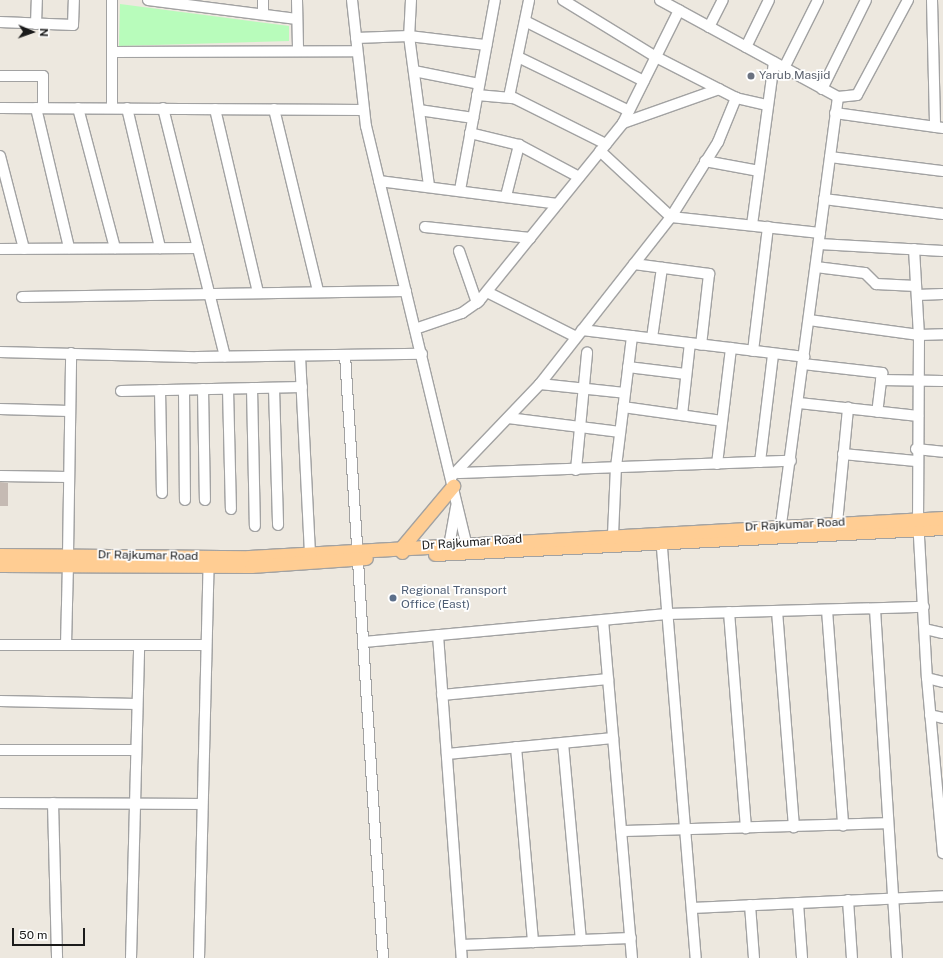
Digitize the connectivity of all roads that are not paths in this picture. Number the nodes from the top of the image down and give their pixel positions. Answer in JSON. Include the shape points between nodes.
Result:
{"nodes":[{"id":1,"x":37,"y":0,"type":"edge"},
{"id":2,"x":74,"y":0,"type":"edge"},
{"id":3,"x":112,"y":0,"type":"edge"},
{"id":4,"x":152,"y":0,"type":"edge"},
{"id":5,"x":263,"y":0,"type":"edge"},
{"id":6,"x":297,"y":0,"type":"edge"},
{"id":7,"x":352,"y":0,"type":"edge"},
{"id":8,"x":411,"y":0,"type":"edge"},
{"id":9,"x":495,"y":0,"type":"edge"},
{"id":10,"x":529,"y":0,"type":"edge"},
{"id":11,"x":563,"y":0,"type":"edge"},
{"id":12,"x":660,"y":0,"type":"edge"},
{"id":13,"x":722,"y":0,"type":"edge"},
{"id":14,"x":769,"y":0,"type":"edge"},
{"id":15,"x":818,"y":0,"type":"edge"},
{"id":16,"x":866,"y":0,"type":"edge"},
{"id":17,"x":908,"y":0,"type":"edge"},
{"id":18,"x":932,"y":0,"type":"edge"},
{"id":19,"x":190,"y":3,"type":"edge"},
{"id":20,"x":225,"y":5,"type":"edge"},
{"id":21,"x":677,"y":6,"type":"edge"},
{"id":22,"x":263,"y":14,"type":"junction"},
{"id":23,"x":297,"y":19,"type":"junction"},
{"id":24,"x":525,"y":21,"type":"junction"},
{"id":25,"x":0,"y":22,"type":"edge"},
{"id":26,"x":36,"y":24,"type":"junction"},
{"id":27,"x":710,"y":27,"type":"junction"},
{"id":28,"x":409,"y":36,"type":"junction"},
{"id":29,"x":356,"y":38,"type":"junction"},
{"id":30,"x":486,"y":45,"type":"junction"},
{"id":31,"x":746,"y":47,"type":"junction"},
{"id":32,"x":298,"y":49,"type":"junction"},
{"id":33,"x":357,"y":51,"type":"junction"},
{"id":34,"x":112,"y":52,"type":"junction"},
{"id":35,"x":518,"y":57,"type":"junction"},
{"id":36,"x":656,"y":57,"type":"junction"},
{"id":37,"x":774,"y":62,"type":"junction"},
{"id":38,"x":784,"y":68,"type":"junction"},
{"id":39,"x":414,"y":71,"type":"junction"},
{"id":40,"x":0,"y":76,"type":"edge"},
{"id":41,"x":644,"y":81,"type":"junction"},
{"id":42,"x":479,"y":84,"type":"junction"},
{"id":43,"x":719,"y":89,"type":"junction"},
{"id":44,"x":822,"y":89,"type":"junction"},
{"id":45,"x":477,"y":95,"type":"junction"},
{"id":46,"x":510,"y":97,"type":"junction"},
{"id":47,"x":838,"y":97,"type":"junction"},
{"id":48,"x":736,"y":98,"type":"junction"},
{"id":49,"x":767,"y":105,"type":"junction"},
{"id":50,"x":112,"y":107,"type":"junction"},
{"id":51,"x":0,"y":108,"type":"edge"},
{"id":52,"x":40,"y":108,"type":"junction"},
{"id":53,"x":78,"y":108,"type":"junction"},
{"id":54,"x":127,"y":108,"type":"junction"},
{"id":55,"x":163,"y":108,"type":"junction"},
{"id":56,"x":215,"y":109,"type":"junction"},
{"id":57,"x":274,"y":109,"type":"junction"},
{"id":58,"x":364,"y":110,"type":"junction"},
{"id":59,"x":419,"y":110,"type":"junction"},
{"id":60,"x":629,"y":111,"type":"junction"},
{"id":61,"x":835,"y":113,"type":"junction"},
{"id":62,"x":473,"y":118,"type":"junction"},
{"id":63,"x":623,"y":123,"type":"junction"},
{"id":64,"x":939,"y":128,"type":"edge"},
{"id":65,"x":470,"y":133,"type":"junction"},
{"id":66,"x":519,"y":144,"type":"junction"},
{"id":67,"x":603,"y":148,"type":"junction"},
{"id":68,"x":0,"y":156,"type":"edge"},
{"id":69,"x":830,"y":157,"type":"junction"},
{"id":70,"x":706,"y":161,"type":"junction"},
{"id":71,"x":759,"y":171,"type":"junction"},
{"id":72,"x":943,"y":171,"type":"edge"},
{"id":73,"x":579,"y":178,"type":"junction"},
{"id":74,"x":379,"y":181,"type":"junction"},
{"id":75,"x":429,"y":186,"type":"junction"},
{"id":76,"x":460,"y":190,"type":"junction"},
{"id":77,"x":506,"y":196,"type":"junction"},
{"id":78,"x":824,"y":200,"type":"junction"},
{"id":79,"x":558,"y":204,"type":"junction"},
{"id":80,"x":943,"y":214,"type":"edge"},
{"id":81,"x":671,"y":217,"type":"junction"},
{"id":82,"x":752,"y":225,"type":"junction"},
{"id":83,"x":425,"y":227,"type":"dead end"},
{"id":84,"x":768,"y":227,"type":"junction"},
{"id":85,"x":530,"y":238,"type":"junction"},
{"id":86,"x":820,"y":238,"type":"junction"},
{"id":87,"x":69,"y":248,"type":"junction"},
{"id":88,"x":115,"y":248,"type":"junction"},
{"id":89,"x":160,"y":248,"type":"junction"},
{"id":90,"x":198,"y":248,"type":"junction"},
{"id":91,"x":0,"y":249,"type":"edge"},
{"id":92,"x":24,"y":249,"type":"junction"},
{"id":93,"x":914,"y":249,"type":"junction"},
{"id":94,"x":459,"y":251,"type":"dead end"},
{"id":95,"x":943,"y":251,"type":"edge"},
{"id":96,"x":634,"y":264,"type":"junction"},
{"id":97,"x":816,"y":267,"type":"junction"},
{"id":98,"x":662,"y":268,"type":"junction"},
{"id":99,"x":406,"y":290,"type":"junction"},
{"id":100,"x":318,"y":291,"type":"junction"},
{"id":101,"x":916,"y":291,"type":"junction"},
{"id":102,"x":209,"y":292,"type":"junction"},
{"id":103,"x":258,"y":292,"type":"junction"},
{"id":104,"x":487,"y":292,"type":"junction"},
{"id":105,"x":943,"y":294,"type":"edge"},
{"id":106,"x":22,"y":297,"type":"dead end"},
{"id":107,"x":477,"y":303,"type":"junction"},
{"id":108,"x":809,"y":320,"type":"junction"},
{"id":109,"x":415,"y":329,"type":"junction"},
{"id":110,"x":579,"y":333,"type":"junction"},
{"id":111,"x":943,"y":334,"type":"edge"},
{"id":112,"x":919,"y":335,"type":"junction"},
{"id":113,"x":632,"y":336,"type":"junction"},
{"id":114,"x":652,"y":338,"type":"junction"},
{"id":115,"x":690,"y":343,"type":"junction"},
{"id":116,"x":701,"y":345,"type":"junction"},
{"id":117,"x":731,"y":348,"type":"junction"},
{"id":118,"x":753,"y":351,"type":"junction"},
{"id":119,"x":0,"y":352,"type":"edge"},
{"id":120,"x":71,"y":353,"type":"junction"},
{"id":121,"x":586,"y":353,"type":"dead end"},
{"id":122,"x":422,"y":354,"type":"junction"},
{"id":123,"x":773,"y":354,"type":"junction"},
{"id":124,"x":345,"y":355,"type":"junction"},
{"id":125,"x":225,"y":356,"type":"junction"},
{"id":126,"x":300,"y":356,"type":"junction"},
{"id":127,"x":804,"y":361,"type":"junction"},
{"id":128,"x":628,"y":367,"type":"junction"},
{"id":129,"x":686,"y":374,"type":"junction"},
{"id":130,"x":881,"y":380,"type":"junction"},
{"id":131,"x":943,"y":381,"type":"edge"},
{"id":132,"x":920,"y":383,"type":"junction"},
{"id":133,"x":540,"y":384,"type":"junction"},
{"id":134,"x":302,"y":387,"type":"junction"},
{"id":135,"x":252,"y":388,"type":"junction"},
{"id":136,"x":274,"y":388,"type":"junction"},
{"id":137,"x":204,"y":389,"type":"junction"},
{"id":138,"x":228,"y":389,"type":"junction"},
{"id":139,"x":582,"y":389,"type":"junction"},
{"id":140,"x":160,"y":390,"type":"junction"},
{"id":141,"x":184,"y":390,"type":"junction"},
{"id":142,"x":121,"y":391,"type":"dead end"},
{"id":143,"x":625,"y":393,"type":"junction"},
{"id":144,"x":799,"y":403,"type":"junction"},
{"id":145,"x":623,"y":407,"type":"junction"},
{"id":146,"x":848,"y":408,"type":"junction"},
{"id":147,"x":0,"y":409,"type":"edge"},
{"id":148,"x":69,"y":410,"type":"junction"},
{"id":149,"x":877,"y":412,"type":"junction"},
{"id":150,"x":682,"y":415,"type":"junction"},
{"id":151,"x":918,"y":416,"type":"junction"},
{"id":152,"x":508,"y":418,"type":"junction"},
{"id":153,"x":722,"y":421,"type":"junction"},
{"id":154,"x":579,"y":427,"type":"junction"},
{"id":155,"x":620,"y":432,"type":"junction"},
{"id":156,"x":916,"y":449,"type":"junction"},
{"id":157,"x":943,"y":452,"type":"edge"},
{"id":158,"x":843,"y":454,"type":"junction"},
{"id":159,"x":791,"y":461,"type":"junction"},
{"id":160,"x":916,"y":461,"type":"junction"},
{"id":161,"x":760,"y":462,"type":"junction"},
{"id":162,"x":717,"y":464,"type":"junction"},
{"id":163,"x":616,"y":466,"type":"junction"},
{"id":164,"x":576,"y":470,"type":"junction"},
{"id":165,"x":0,"y":476,"type":"edge"},
{"id":166,"x":68,"y":477,"type":"junction"},
{"id":167,"x":454,"y":478,"type":"junction"},
{"id":168,"x":162,"y":493,"type":"dead end"},
{"id":169,"x":185,"y":500,"type":"dead end"},
{"id":170,"x":206,"y":500,"type":"dead end"},
{"id":171,"x":456,"y":505,"type":"junction"},
{"id":172,"x":231,"y":509,"type":"dead end"},
{"id":173,"x":943,"y":518,"type":"edge"},
{"id":174,"x":837,"y":523,"type":"junction"},
{"id":175,"x":918,"y":524,"type":"junction"},
{"id":176,"x":278,"y":525,"type":"dead end"},
{"id":177,"x":256,"y":526,"type":"dead end"},
{"id":178,"x":943,"y":528,"type":"edge"},
{"id":179,"x":780,"y":531,"type":"junction"},
{"id":180,"x":613,"y":535,"type":"junction"},
{"id":181,"x":661,"y":537,"type":"junction"},
{"id":182,"x":468,"y":547,"type":"junction"},
{"id":183,"x":448,"y":548,"type":"junction"},
{"id":184,"x":402,"y":551,"type":"junction"},
{"id":185,"x":310,"y":552,"type":"junction"},
{"id":186,"x":358,"y":554,"type":"junction"},
{"id":187,"x":0,"y":555,"type":"edge"},
{"id":188,"x":68,"y":560,"type":"junction"},
{"id":189,"x":209,"y":561,"type":"junction"},
{"id":190,"x":0,"y":565,"type":"edge"},
{"id":191,"x":924,"y":607,"type":"junction"},
{"id":192,"x":875,"y":609,"type":"junction"},
{"id":193,"x":827,"y":610,"type":"junction"},
{"id":194,"x":777,"y":611,"type":"junction"},
{"id":195,"x":729,"y":612,"type":"junction"},
{"id":196,"x":667,"y":614,"type":"junction"},
{"id":197,"x":603,"y":620,"type":"junction"},
{"id":198,"x":925,"y":629,"type":"junction"},
{"id":199,"x":943,"y":633,"type":"edge"},
{"id":200,"x":438,"y":635,"type":"junction"},
{"id":201,"x":364,"y":642,"type":"junction"},
{"id":202,"x":0,"y":645,"type":"edge"},
{"id":203,"x":66,"y":645,"type":"junction"},
{"id":204,"x":139,"y":645,"type":"junction"},
{"id":205,"x":206,"y":645,"type":"junction"},
{"id":206,"x":927,"y":678,"type":"junction"},
{"id":207,"x":608,"y":679,"type":"junction"},
{"id":208,"x":943,"y":682,"type":"edge"},
{"id":209,"x":442,"y":695,"type":"junction"},
{"id":210,"x":0,"y":701,"type":"edge"},
{"id":211,"x":137,"y":704,"type":"junction"},
{"id":212,"x":930,"y":715,"type":"junction"},
{"id":213,"x":943,"y":718,"type":"edge"},
{"id":214,"x":613,"y":738,"type":"junction"},
{"id":215,"x":563,"y":743,"type":"junction"},
{"id":216,"x":516,"y":747,"type":"junction"},
{"id":217,"x":0,"y":750,"type":"edge"},
{"id":218,"x":136,"y":750,"type":"junction"},
{"id":219,"x":447,"y":754,"type":"junction"},
{"id":220,"x":933,"y":756,"type":"junction"},
{"id":221,"x":943,"y":758,"type":"edge"},
{"id":222,"x":939,"y":793,"type":"edge"},
{"id":223,"x":0,"y":803,"type":"edge"},
{"id":224,"x":53,"y":803,"type":"junction"},
{"id":225,"x":134,"y":804,"type":"junction"},
{"id":226,"x":202,"y":804,"type":"junction"},
{"id":227,"x":888,"y":824,"type":"junction"},
{"id":228,"x":843,"y":825,"type":"junction"},
{"id":229,"x":794,"y":827,"type":"junction"},
{"id":230,"x":746,"y":828,"type":"junction"},
{"id":231,"x":685,"y":830,"type":"junction"},
{"id":232,"x":942,"y":830,"type":"edge"},
{"id":233,"x":621,"y":831,"type":"junction"},
{"id":234,"x":943,"y":853,"type":"edge"},
{"id":235,"x":943,"y":896,"type":"edge"},
{"id":236,"x":892,"y":898,"type":"junction"},
{"id":237,"x":848,"y":900,"type":"junction"},
{"id":238,"x":798,"y":902,"type":"junction"},
{"id":239,"x":750,"y":905,"type":"junction"},
{"id":240,"x":692,"y":908,"type":"junction"},
{"id":241,"x":631,"y":938,"type":"junction"},
{"id":242,"x":581,"y":940,"type":"junction"},
{"id":243,"x":533,"y":942,"type":"junction"},
{"id":244,"x":462,"y":945,"type":"junction"},
{"id":245,"x":57,"y":958,"type":"edge"},
{"id":246,"x":131,"y":958,"type":"edge"},
{"id":247,"x":199,"y":958,"type":"edge"},
{"id":248,"x":384,"y":958,"type":"edge"},
{"id":249,"x":462,"y":958,"type":"edge"},
{"id":250,"x":632,"y":958,"type":"edge"},
{"id":251,"x":696,"y":958,"type":"edge"},
{"id":252,"x":754,"y":958,"type":"edge"},
{"id":253,"x":802,"y":958,"type":"edge"},
{"id":254,"x":852,"y":958,"type":"edge"},
{"id":255,"x":897,"y":958,"type":"edge"}],
"edges":[{"from":1,"to":26,"type":"street"},
{"from":2,"to":26,"type":"street","via":[[73,25]]},
{"from":3,"to":34,"type":"street"},
{"from":4,"to":19,"type":"street"},
{"from":5,"to":22,"type":"street"},
{"from":6,"to":23,"type":"street"},
{"from":7,"to":29,"type":"street"},
{"from":8,"to":28,"type":"street"},
{"from":9,"to":30,"type":"street"},
{"from":10,"to":24,"type":"street"},
{"from":11,"to":36,"type":"street"},
{"from":12,"to":21,"type":"street"},
{"from":13,"to":27,"type":"street"},
{"from":14,"to":31,"type":"street"},
{"from":15,"to":38,"type":"street"},
{"from":16,"to":44,"type":"street"},
{"from":17,"to":47,"type":"street","via":[[857,95]]},
{"from":18,"to":64,"type":"street"},
{"from":19,"to":20,"type":"street"},
{"from":20,"to":22,"type":"street"},
{"from":21,"to":27,"type":"street"},
{"from":21,"to":36,"type":"street"},
{"from":22,"to":23,"type":"street"},
{"from":23,"to":32,"type":"street"},
{"from":24,"to":35,"type":"street"},
{"from":24,"to":41,"type":"street"},
{"from":25,"to":26,"type":"street"},
{"from":27,"to":31,"type":"street"},
{"from":28,"to":29,"type":"street"},
{"from":28,"to":30,"type":"street"},
{"from":28,"to":39,"type":"street"},
{"from":29,"to":33,"type":"street"},
{"from":30,"to":42,"type":"street"},
{"from":31,"to":37,"type":"street"},
{"from":32,"to":33,"type":"street"},
{"from":32,"to":34,"type":"street"},
{"from":33,"to":58,"type":"street"},
{"from":34,"to":50,"type":"street"},
{"from":35,"to":46,"type":"street"},
{"from":35,"to":60,"type":"street"},
{"from":36,"to":41,"type":"street"},
{"from":36,"to":43,"type":"street"},
{"from":37,"to":38,"type":"street"},
{"from":37,"to":49,"type":"street"},
{"from":38,"to":44,"type":"street"},
{"from":39,"to":42,"type":"street"},
{"from":39,"to":59,"type":"street"},
{"from":40,"to":52,"type":"street","via":[[43,76]]},
{"from":41,"to":60,"type":"street"},
{"from":42,"to":45,"type":"street"},
{"from":43,"to":48,"type":"street"},
{"from":43,"to":63,"type":"street"},
{"from":44,"to":47,"type":"street"},
{"from":45,"to":46,"type":"street"},
{"from":45,"to":62,"type":"street"},
{"from":46,"to":67,"type":"street"},
{"from":47,"to":61,"type":"street"},
{"from":48,"to":49,"type":"street"},
{"from":48,"to":70,"type":"street"},
{"from":49,"to":71,"type":"street"},
{"from":50,"to":53,"type":"street"},
{"from":50,"to":54,"type":"street"},
{"from":51,"to":52,"type":"street"},
{"from":52,"to":53,"type":"street"},
{"from":52,"to":87,"type":"street"},
{"from":53,"to":88,"type":"street"},
{"from":54,"to":55,"type":"street"},
{"from":54,"to":89,"type":"street"},
{"from":55,"to":56,"type":"street"},
{"from":55,"to":90,"type":"street"},
{"from":56,"to":57,"type":"street"},
{"from":56,"to":103,"type":"street"},
{"from":57,"to":58,"type":"street"},
{"from":57,"to":100,"type":"street"},
{"from":58,"to":74,"type":"street"},
{"from":59,"to":62,"type":"street"},
{"from":59,"to":75,"type":"street"},
{"from":60,"to":63,"type":"street"},
{"from":61,"to":64,"type":"street"},
{"from":61,"to":69,"type":"street"},
{"from":62,"to":65,"type":"street"},
{"from":63,"to":67,"type":"street"},
{"from":65,"to":66,"type":"street"},
{"from":65,"to":76,"type":"street"},
{"from":66,"to":73,"type":"street"},
{"from":66,"to":77,"type":"street"},
{"from":67,"to":73,"type":"street"},
{"from":67,"to":81,"type":"street"},
{"from":68,"to":92,"type":"street"},
{"from":69,"to":72,"type":"street"},
{"from":69,"to":78,"type":"street"},
{"from":70,"to":71,"type":"street"},
{"from":70,"to":81,"type":"street"},
{"from":71,"to":82,"type":"street"},
{"from":73,"to":79,"type":"street"},
{"from":74,"to":75,"type":"street"},
{"from":74,"to":99,"type":"street"},
{"from":75,"to":76,"type":"street"},
{"from":76,"to":77,"type":"street"},
{"from":77,"to":79,"type":"street"},
{"from":78,"to":80,"type":"street"},
{"from":78,"to":86,"type":"street"},
{"from":79,"to":85,"type":"street"},
{"from":81,"to":82,"type":"street"},
{"from":81,"to":96,"type":"street"},
{"from":82,"to":84,"type":"street"},
{"from":83,"to":85,"type":"street"},
{"from":84,"to":86,"type":"street"},
{"from":84,"to":118,"type":"street"},
{"from":85,"to":104,"type":"street"},
{"from":86,"to":93,"type":"street"},
{"from":86,"to":97,"type":"street"},
{"from":87,"to":88,"type":"street"},
{"from":87,"to":92,"type":"street"},
{"from":88,"to":89,"type":"street"},
{"from":89,"to":90,"type":"street"},
{"from":90,"to":102,"type":"street"},
{"from":91,"to":92,"type":"street"},
{"from":93,"to":95,"type":"street"},
{"from":93,"to":101,"type":"street"},
{"from":94,"to":107,"type":"street"},
{"from":96,"to":98,"type":"street"},
{"from":96,"to":110,"type":"street"},
{"from":97,"to":101,"type":"street","via":[[865,273],[876,284]]},
{"from":97,"to":108,"type":"street"},
{"from":98,"to":114,"type":"street"},
{"from":98,"to":116,"type":"street","via":[[709,274]]},
{"from":99,"to":100,"type":"street"},
{"from":99,"to":109,"type":"street"},
{"from":100,"to":103,"type":"street"},
{"from":101,"to":105,"type":"street"},
{"from":101,"to":112,"type":"street"},
{"from":102,"to":103,"type":"street"},
{"from":102,"to":106,"type":"street"},
{"from":102,"to":125,"type":"street"},
{"from":104,"to":107,"type":"street"},
{"from":104,"to":110,"type":"street"},
{"from":107,"to":109,"type":"street","via":[[462,313]]},
{"from":108,"to":112,"type":"street"},
{"from":108,"to":127,"type":"street"},
{"from":109,"to":122,"type":"street"},
{"from":110,"to":113,"type":"street"},
{"from":110,"to":133,"type":"street"},
{"from":111,"to":112,"type":"street"},
{"from":112,"to":132,"type":"street"},
{"from":113,"to":114,"type":"street"},
{"from":113,"to":128,"type":"street"},
{"from":114,"to":115,"type":"street"},
{"from":115,"to":116,"type":"street"},
{"from":115,"to":129,"type":"street"},
{"from":116,"to":117,"type":"street"},
{"from":117,"to":118,"type":"street"},
{"from":117,"to":153,"type":"street"},
{"from":118,"to":123,"type":"street"},
{"from":119,"to":120,"type":"street"},
{"from":120,"to":125,"type":"street"},
{"from":120,"to":148,"type":"street"},
{"from":121,"to":139,"type":"street"},
{"from":122,"to":124,"type":"street"},
{"from":122,"to":167,"type":"street"},
{"from":123,"to":127,"type":"street"},
{"from":123,"to":161,"type":"street"},
{"from":124,"to":126,"type":"street"},
{"from":124,"to":186,"type":"street"},
{"from":125,"to":126,"type":"street"},
{"from":126,"to":134,"type":"street"},
{"from":127,"to":130,"type":"street","via":[[882,373]]},
{"from":127,"to":144,"type":"street"},
{"from":128,"to":129,"type":"street"},
{"from":128,"to":143,"type":"street"},
{"from":129,"to":150,"type":"street"},
{"from":130,"to":132,"type":"street"},
{"from":130,"to":149,"type":"street"},
{"from":131,"to":132,"type":"street"},
{"from":132,"to":151,"type":"street"},
{"from":133,"to":139,"type":"street"},
{"from":133,"to":152,"type":"street"},
{"from":134,"to":136,"type":"street"},
{"from":134,"to":185,"type":"street"},
{"from":135,"to":136,"type":"street"},
{"from":135,"to":138,"type":"street"},
{"from":135,"to":177,"type":"street"},
{"from":136,"to":176,"type":"street"},
{"from":137,"to":138,"type":"street"},
{"from":137,"to":141,"type":"street"},
{"from":137,"to":170,"type":"street"},
{"from":138,"to":172,"type":"street"},
{"from":139,"to":143,"type":"street"},
{"from":139,"to":154,"type":"street"},
{"from":140,"to":141,"type":"street"},
{"from":140,"to":142,"type":"street"},
{"from":140,"to":168,"type":"street"},
{"from":141,"to":169,"type":"street"},
{"from":143,"to":145,"type":"street"},
{"from":144,"to":146,"type":"street"},
{"from":144,"to":159,"type":"street"},
{"from":145,"to":150,"type":"street"},
{"from":145,"to":155,"type":"street"},
{"from":146,"to":149,"type":"street"},
{"from":146,"to":158,"type":"street"},
{"from":147,"to":148,"type":"street"},
{"from":148,"to":166,"type":"street"},
{"from":149,"to":151,"type":"street"},
{"from":150,"to":153,"type":"street"},
{"from":151,"to":156,"type":"street"},
{"from":152,"to":154,"type":"street"},
{"from":152,"to":167,"type":"street"},
{"from":153,"to":162,"type":"street"},
{"from":154,"to":155,"type":"street"},
{"from":154,"to":164,"type":"street"},
{"from":155,"to":163,"type":"street"},
{"from":156,"to":157,"type":"street"},
{"from":156,"to":160,"type":"street"},
{"from":158,"to":160,"type":"street"},
{"from":158,"to":174,"type":"street"},
{"from":159,"to":161,"type":"street"},
{"from":159,"to":179,"type":"street"},
{"from":160,"to":175,"type":"street"},
{"from":161,"to":162,"type":"street"},
{"from":162,"to":163,"type":"street"},
{"from":163,"to":164,"type":"street"},
{"from":163,"to":180,"type":"street"},
{"from":164,"to":167,"type":"street"},
{"from":165,"to":166,"type":"street"},
{"from":166,"to":188,"type":"street"},
{"from":167,"to":171,"type":"street"},
{"from":167,"to":184,"type":"main road"},
{"from":171,"to":182,"type":"street"},
{"from":171,"to":183,"type":"street"},
{"from":173,"to":175,"type":"main road","name":"Dr Rajkumar Road"},
{"from":174,"to":175,"type":"main road","name":"Dr Rajkumar Road"},
{"from":174,"to":179,"type":"main road","name":"Dr Rajkumar Road"},
{"from":175,"to":178,"type":"main road","name":"Dr Rajkumar Road"},
{"from":175,"to":179,"type":"main road","name":"Dr Rajkumar Road"},
{"from":175,"to":191,"type":"street"},
{"from":179,"to":181,"type":"main road","name":"Dr Rajkumar Road"},
{"from":180,"to":181,"type":"main road","name":"Dr Rajkumar Road"},
{"from":180,"to":182,"type":"main road","name":"Dr Rajkumar Road"},
{"from":181,"to":182,"type":"main road","name":"Dr Rajkumar Road"},
{"from":181,"to":196,"type":"street"},
{"from":182,"to":183,"type":"main road","name":"Dr Rajkumar Road"},
{"from":183,"to":184,"type":"main road","name":"Dr Rajkumar Road"},
{"from":184,"to":186,"type":"main road","name":"Dr Rajkumar Road"},
{"from":185,"to":186,"type":"main road","name":"Dr Rajkumar Road"},
{"from":185,"to":189,"type":"main road","name":"Dr Rajkumar Road"},
{"from":186,"to":189,"type":"main road","name":"Dr Rajkumar Road"},
{"from":186,"to":201,"type":"street"},
{"from":187,"to":188,"type":"main road","name":"Dr Rajkumar Road"},
{"from":188,"to":189,"type":"main road","name":"Dr Rajkumar Road"},
{"from":188,"to":190,"type":"main road","name":"Dr Rajkumar Road"},
{"from":188,"to":203,"type":"street"},
{"from":189,"to":205,"type":"street"},
{"from":191,"to":192,"type":"street"},
{"from":191,"to":198,"type":"street"},
{"from":192,"to":193,"type":"street"},
{"from":192,"to":227,"type":"street"},
{"from":193,"to":194,"type":"street"},
{"from":193,"to":228,"type":"street"},
{"from":194,"to":195,"type":"street"},
{"from":194,"to":229,"type":"street"},
{"from":195,"to":196,"type":"street"},
{"from":195,"to":230,"type":"street"},
{"from":196,"to":197,"type":"street"},
{"from":196,"to":231,"type":"street"},
{"from":197,"to":200,"type":"street"},
{"from":197,"to":207,"type":"street"},
{"from":198,"to":199,"type":"street"},
{"from":198,"to":206,"type":"street"},
{"from":200,"to":201,"type":"street"},
{"from":200,"to":209,"type":"street"},
{"from":201,"to":248,"type":"street"},
{"from":202,"to":203,"type":"street"},
{"from":203,"to":204,"type":"street"},
{"from":204,"to":205,"type":"street"},
{"from":204,"to":211,"type":"street"},
{"from":205,"to":226,"type":"street"},
{"from":206,"to":208,"type":"street"},
{"from":206,"to":212,"type":"street"},
{"from":207,"to":209,"type":"street"},
{"from":207,"to":214,"type":"street"},
{"from":209,"to":219,"type":"street"},
{"from":210,"to":211,"type":"street"},
{"from":211,"to":218,"type":"street"},
{"from":212,"to":213,"type":"street"},
{"from":212,"to":220,"type":"street"},
{"from":214,"to":215,"type":"street"},
{"from":214,"to":233,"type":"street"},
{"from":215,"to":216,"type":"street"},
{"from":215,"to":242,"type":"street"},
{"from":216,"to":219,"type":"street"},
{"from":216,"to":243,"type":"street"},
{"from":217,"to":218,"type":"street"},
{"from":218,"to":225,"type":"street"},
{"from":219,"to":244,"type":"street"},
{"from":220,"to":221,"type":"street"},
{"from":220,"to":222,"type":"street"},
{"from":222,"to":232,"type":"street"},
{"from":223,"to":224,"type":"street"},
{"from":224,"to":225,"type":"street"},
{"from":224,"to":245,"type":"street"},
{"from":225,"to":226,"type":"street"},
{"from":225,"to":246,"type":"street"},
{"from":226,"to":247,"type":"street"},
{"from":227,"to":228,"type":"street"},
{"from":227,"to":236,"type":"street"},
{"from":228,"to":229,"type":"street"},
{"from":229,"to":230,"type":"street"},
{"from":230,"to":231,"type":"street"},
{"from":231,"to":233,"type":"street"},
{"from":231,"to":240,"type":"street"},
{"from":232,"to":234,"type":"street"},
{"from":233,"to":241,"type":"street"},
{"from":235,"to":236,"type":"street"},
{"from":236,"to":237,"type":"street"},
{"from":236,"to":255,"type":"street"},
{"from":237,"to":238,"type":"street"},
{"from":237,"to":254,"type":"street"},
{"from":238,"to":239,"type":"street"},
{"from":238,"to":253,"type":"street"},
{"from":239,"to":240,"type":"street"},
{"from":239,"to":252,"type":"street"},
{"from":240,"to":251,"type":"street"},
{"from":241,"to":242,"type":"street"},
{"from":241,"to":250,"type":"street"},
{"from":242,"to":243,"type":"street"},
{"from":243,"to":244,"type":"street"},
{"from":244,"to":249,"type":"street"}]}
